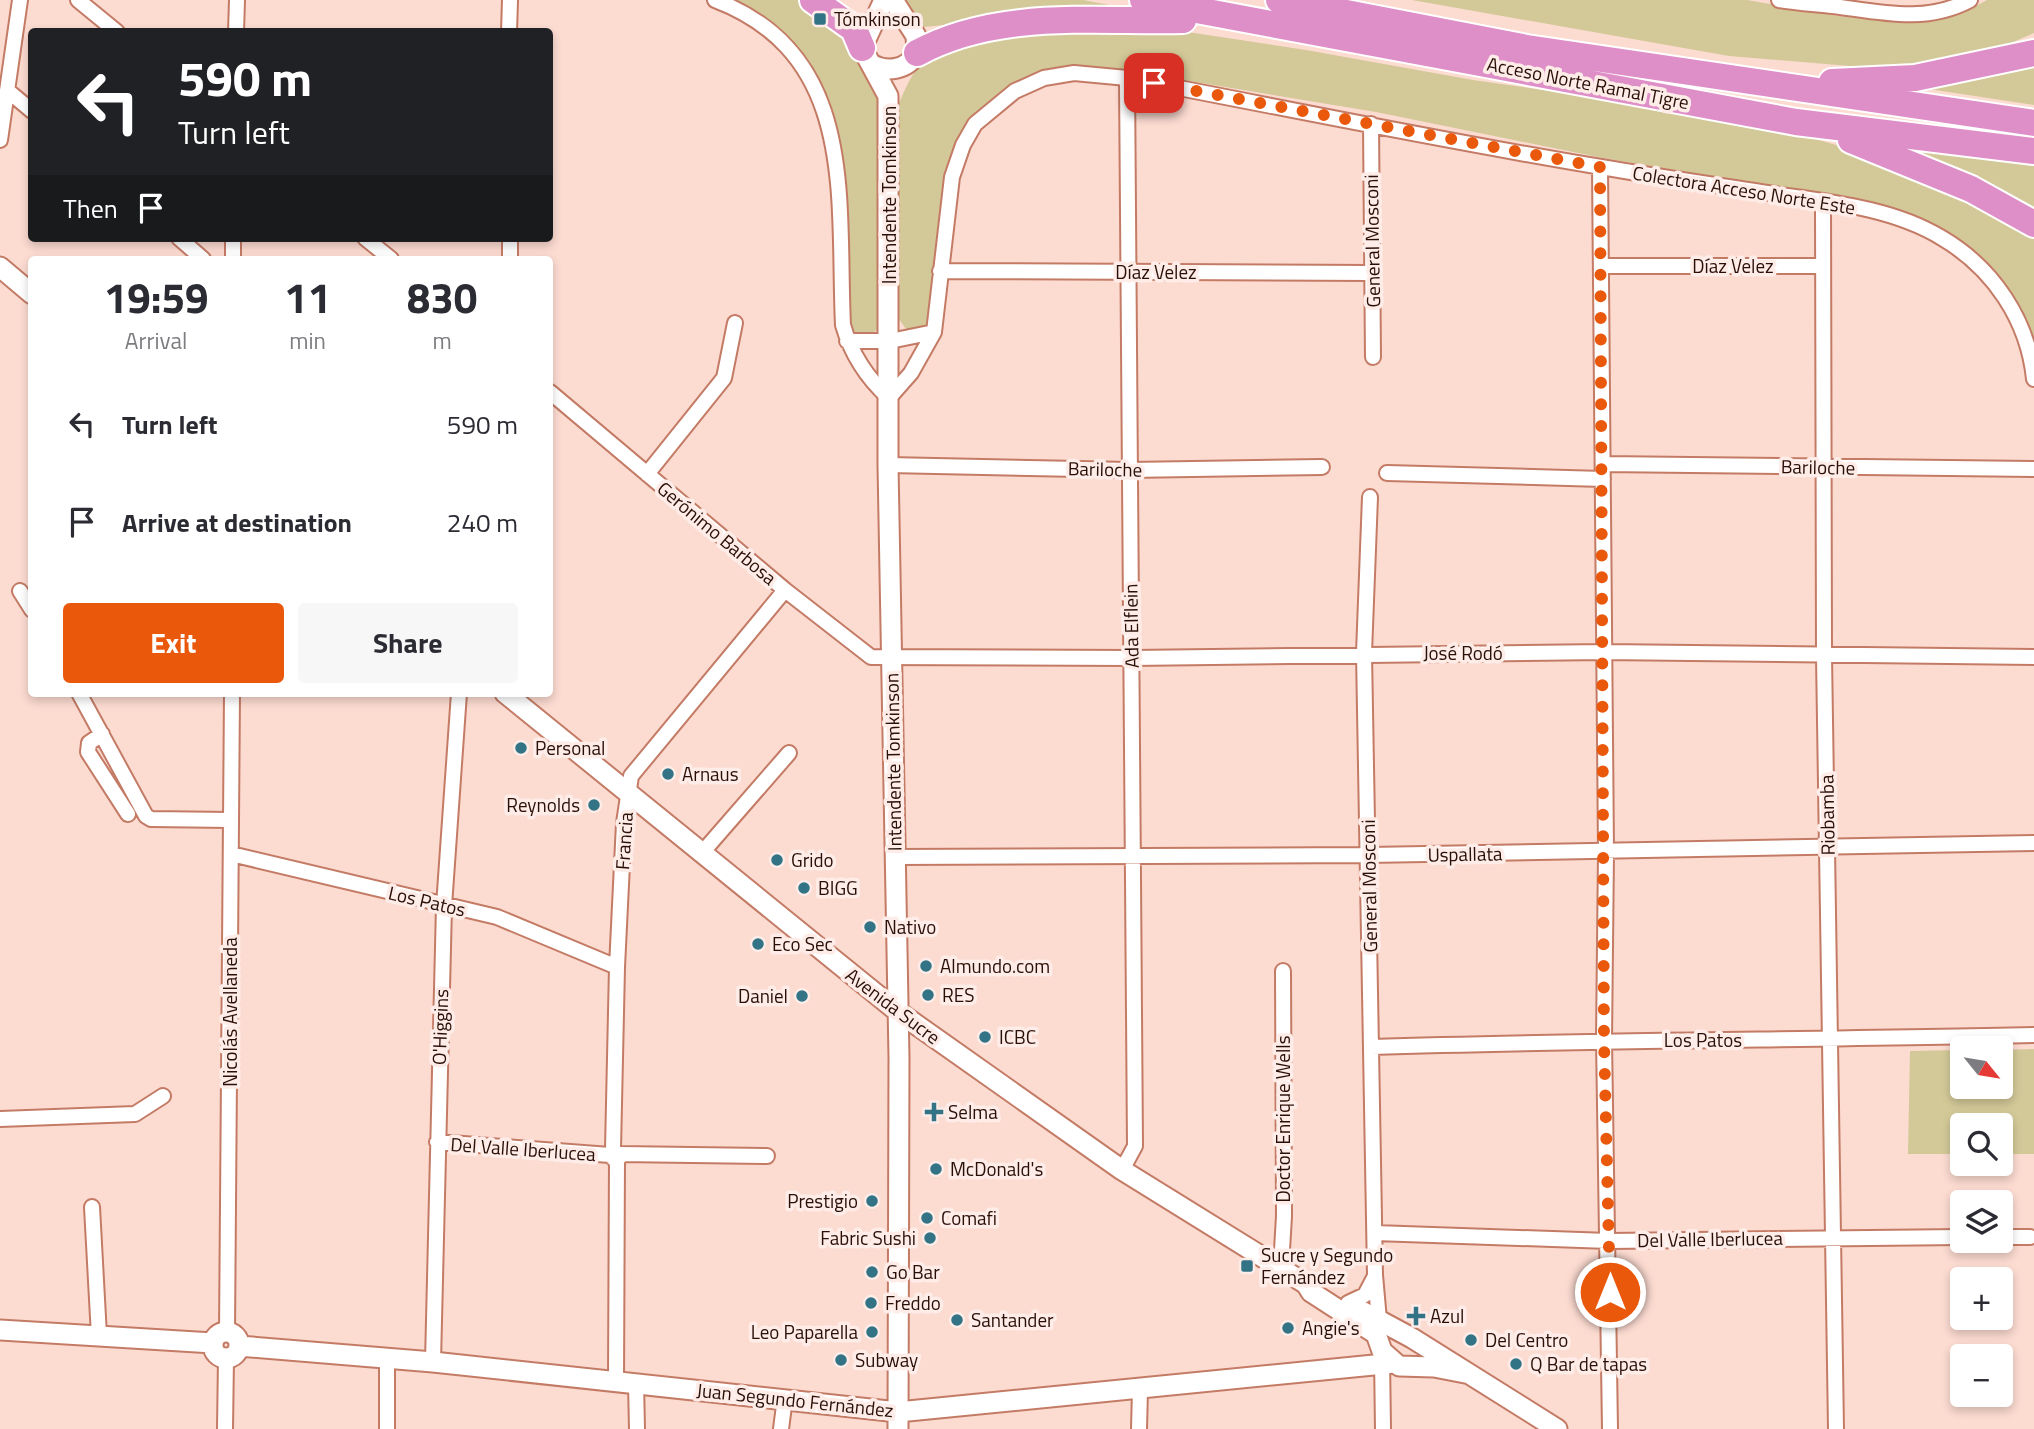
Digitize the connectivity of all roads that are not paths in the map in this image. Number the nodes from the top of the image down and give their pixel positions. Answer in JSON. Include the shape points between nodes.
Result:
{"nodes":[{"id":1,"x":20,"y":0,"type":"edge"},
{"id":2,"x":78,"y":0,"type":"edge"},
{"id":3,"x":237,"y":0,"type":"edge"},
{"id":4,"x":510,"y":0,"type":"edge"},
{"id":5,"x":715,"y":0,"type":"edge"},
{"id":6,"x":813,"y":0,"type":"edge"},
{"id":7,"x":884,"y":0,"type":"edge"},
{"id":8,"x":892,"y":0,"type":"edge"},
{"id":9,"x":1143,"y":0,"type":"edge"},
{"id":10,"x":1779,"y":0,"type":"edge"},
{"id":11,"x":1970,"y":0,"type":"edge"},
{"id":12,"x":1284,"y":1,"type":"edge"},
{"id":13,"x":1835,"y":3,"type":"edge"},
{"id":14,"x":1238,"y":18,"type":"junction"},
{"id":15,"x":112,"y":28,"type":"edge"},
{"id":16,"x":236,"y":28,"type":"edge"},
{"id":17,"x":509,"y":28,"type":"edge"},
{"id":18,"x":2034,"y":53,"type":"edge"},
{"id":19,"x":866,"y":56,"type":"junction"},
{"id":20,"x":912,"y":59,"type":"junction"},
{"id":21,"x":1127,"y":78,"type":"junction"},
{"id":22,"x":1748,"y":82,"type":"junction"},
{"id":23,"x":7,"y":90,"type":"junction"},
{"id":24,"x":888,"y":96,"type":"junction"},
{"id":25,"x":28,"y":108,"type":"edge"},
{"id":26,"x":1796,"y":122,"type":"junction"},
{"id":27,"x":2034,"y":123,"type":"edge"},
{"id":28,"x":1371,"y":124,"type":"junction"},
{"id":29,"x":0,"y":140,"type":"edge"},
{"id":30,"x":2034,"y":151,"type":"edge"},
{"id":31,"x":1600,"y":167,"type":"junction"},
{"id":32,"x":1823,"y":201,"type":"junction"},
{"id":33,"x":2034,"y":224,"type":"edge"},
{"id":34,"x":184,"y":242,"type":"edge"},
{"id":35,"x":370,"y":242,"type":"edge"},
{"id":36,"x":200,"y":256,"type":"edge"},
{"id":37,"x":387,"y":256,"type":"edge"},
{"id":38,"x":1824,"y":265,"type":"junction"},
{"id":39,"x":1601,"y":266,"type":"junction"},
{"id":40,"x":0,"y":267,"type":"edge"},
{"id":41,"x":940,"y":271,"type":"junction"},
{"id":42,"x":1128,"y":271,"type":"junction"},
{"id":43,"x":1371,"y":274,"type":"junction"},
{"id":44,"x":28,"y":291,"type":"edge"},
{"id":45,"x":734,"y":323,"type":"dead end"},
{"id":46,"x":934,"y":332,"type":"junction"},
{"id":47,"x":847,"y":341,"type":"junction"},
{"id":48,"x":890,"y":341,"type":"junction"},
{"id":49,"x":1373,"y":356,"type":"dead end"},
{"id":50,"x":2034,"y":379,"type":"edge"},
{"id":51,"x":553,"y":395,"type":"edge"},
{"id":52,"x":889,"y":398,"type":"junction"},
{"id":53,"x":888,"y":465,"type":"junction"},
{"id":54,"x":1322,"y":467,"type":"dead end"},
{"id":55,"x":1825,"y":467,"type":"junction"},
{"id":56,"x":2034,"y":469,"type":"edge"},
{"id":57,"x":1129,"y":470,"type":"junction"},
{"id":58,"x":1603,"y":471,"type":"junction"},
{"id":59,"x":1387,"y":473,"type":"dead end"},
{"id":60,"x":647,"y":474,"type":"junction"},
{"id":61,"x":1370,"y":498,"type":"dead end"},
{"id":62,"x":785,"y":590,"type":"junction"},
{"id":63,"x":20,"y":591,"type":"dead end"},
{"id":64,"x":28,"y":604,"type":"edge"},
{"id":65,"x":1605,"y":652,"type":"junction"},
{"id":66,"x":1364,"y":653,"type":"junction"},
{"id":67,"x":1824,"y":656,"type":"junction"},
{"id":68,"x":2034,"y":657,"type":"edge"},
{"id":69,"x":892,"y":659,"type":"junction"},
{"id":70,"x":1132,"y":659,"type":"junction"},
{"id":71,"x":81,"y":697,"type":"edge"},
{"id":72,"x":232,"y":697,"type":"edge"},
{"id":73,"x":459,"y":697,"type":"edge"},
{"id":74,"x":510,"y":697,"type":"edge"},
{"id":75,"x":102,"y":734,"type":"junction"},
{"id":76,"x":789,"y":753,"type":"dead end"},
{"id":77,"x":627,"y":793,"type":"junction"},
{"id":78,"x":128,"y":814,"type":"dead end"},
{"id":79,"x":230,"y":820,"type":"junction"},
{"id":80,"x":2034,"y":843,"type":"edge"},
{"id":81,"x":1828,"y":848,"type":"junction"},
{"id":82,"x":1606,"y":852,"type":"junction"},
{"id":83,"x":231,"y":854,"type":"junction"},
{"id":84,"x":701,"y":854,"type":"junction"},
{"id":85,"x":1131,"y":855,"type":"junction"},
{"id":86,"x":1368,"y":855,"type":"junction"},
{"id":87,"x":895,"y":857,"type":"junction"},
{"id":88,"x":444,"y":906,"type":"junction"},
{"id":89,"x":617,"y":967,"type":"junction"},
{"id":90,"x":1283,"y":971,"type":"dead end"},
{"id":91,"x":897,"y":1011,"type":"junction"},
{"id":92,"x":2034,"y":1035,"type":"edge"},
{"id":93,"x":1604,"y":1040,"type":"junction"},
{"id":94,"x":1830,"y":1040,"type":"junction"},
{"id":95,"x":1372,"y":1047,"type":"junction"},
{"id":96,"x":163,"y":1096,"type":"dead end"},
{"id":97,"x":0,"y":1119,"type":"edge"},
{"id":98,"x":436,"y":1142,"type":"junction"},
{"id":99,"x":615,"y":1154,"type":"junction"},
{"id":100,"x":767,"y":1156,"type":"dead end"},
{"id":101,"x":1122,"y":1170,"type":"junction"},
{"id":102,"x":92,"y":1207,"type":"dead end"},
{"id":103,"x":1375,"y":1233,"type":"junction"},
{"id":104,"x":1833,"y":1236,"type":"junction"},
{"id":105,"x":1950,"y":1237,"type":"edge"},
{"id":106,"x":2013,"y":1237,"type":"edge"},
{"id":107,"x":2030,"y":1237,"type":"dead end"},
{"id":108,"x":1609,"y":1241,"type":"junction"},
{"id":109,"x":1280,"y":1267,"type":"junction"},
{"id":110,"x":1375,"y":1275,"type":"junction"},
{"id":111,"x":1306,"y":1284,"type":"junction"},
{"id":112,"x":1348,"y":1303,"type":"junction"},
{"id":113,"x":1379,"y":1320,"type":"junction"},
{"id":114,"x":0,"y":1330,"type":"edge"},
{"id":115,"x":99,"y":1336,"type":"junction"},
{"id":116,"x":1408,"y":1336,"type":"junction"},
{"id":117,"x":226,"y":1345,"type":"junction"},
{"id":118,"x":1388,"y":1355,"type":"junction"},
{"id":119,"x":387,"y":1358,"type":"junction"},
{"id":120,"x":433,"y":1362,"type":"junction"},
{"id":121,"x":1465,"y":1373,"type":"junction"},
{"id":122,"x":616,"y":1380,"type":"junction"},
{"id":123,"x":636,"y":1383,"type":"junction"},
{"id":124,"x":1140,"y":1390,"type":"junction"},
{"id":125,"x":785,"y":1398,"type":"junction"},
{"id":126,"x":898,"y":1420,"type":"edge"},
{"id":127,"x":225,"y":1429,"type":"edge"},
{"id":128,"x":387,"y":1429,"type":"edge"},
{"id":129,"x":637,"y":1429,"type":"edge"},
{"id":130,"x":781,"y":1429,"type":"edge"},
{"id":131,"x":1139,"y":1429,"type":"edge"},
{"id":132,"x":1383,"y":1429,"type":"edge"},
{"id":133,"x":1557,"y":1429,"type":"edge"},
{"id":134,"x":1610,"y":1429,"type":"edge"},
{"id":135,"x":1836,"y":1429,"type":"edge"}],
"edges":[{"from":1,"to":23,"type":"street"},
{"from":2,"to":15,"type":"street"},
{"from":3,"to":16,"type":"street"},
{"from":4,"to":17,"type":"street"},
{"from":5,"to":47,"type":"street","via":[[752,20],[791,50],[828,116],[835,144]]},
{"from":6,"to":19,"type":"highway","via":[[854,29]]},
{"from":7,"to":19,"type":"main road"},
{"from":8,"to":20,"type":"main road","via":[[916,36]]},
{"from":9,"to":14,"type":"highway","name":"Acceso Norte Ramal Tigre"},
{"from":10,"to":13,"type":"street"},
{"from":11,"to":13,"type":"street","via":[[1927,14],[1896,15]]},
{"from":12,"to":22,"type":"highway","name":"Acceso Norte Ramal Tigre","via":[[1527,48]]},
{"from":14,"to":20,"type":"highway","via":[[1030,22],[952,36]]},
{"from":14,"to":26,"type":"highway","name":"Acceso Norte Ramal Tigre"},
{"from":18,"to":22,"type":"highway","via":[[1915,78]]},
{"from":19,"to":20,"type":"main road","via":[[889,70]]},
{"from":19,"to":24,"type":"main road","name":"Intendente Tomkinson"},
{"from":20,"to":24,"type":"main road","name":"Intendente Tomkinson"},
{"from":21,"to":28,"type":"street","name":"Colectora Acceso Norte Este"},
{"from":21,"to":41,"type":"street","name":"Colectora Acceso Norte Este","via":[[1074,73],[1044,78],[1015,91],[975,124],[953,177]]},
{"from":21,"to":42,"type":"street","name":"Ada Elflein"},
{"from":22,"to":27,"type":"highway","name":"Acceso Norte Ramal Tigre"},
{"from":23,"to":25,"type":"street"},
{"from":23,"to":29,"type":"street"},
{"from":24,"to":48,"type":"main road","name":"Intendente Tomkinson"},
{"from":26,"to":30,"type":"highway","name":"Acceso Norte Ramal Tigre"},
{"from":26,"to":33,"type":"highway","via":[[1882,150]]},
{"from":28,"to":31,"type":"street","name":"Colectora Acceso Norte Este"},
{"from":28,"to":43,"type":"street","name":"General Mosconi"},
{"from":31,"to":32,"type":"street","name":"Colectora Acceso Norte Este"},
{"from":31,"to":39,"type":"street"},
{"from":32,"to":38,"type":"street","name":"Riobamba"},
{"from":32,"to":50,"type":"street","name":"Colectora Acceso Norte Este","via":[[1885,214],[1941,237],[1966,254],[2010,304]]},
{"from":34,"to":36,"type":"street"},
{"from":35,"to":37,"type":"street"},
{"from":38,"to":39,"type":"street","name":"Díaz Velez"},
{"from":38,"to":55,"type":"street","name":"Riobamba"},
{"from":39,"to":58,"type":"street"},
{"from":40,"to":44,"type":"main road"},
{"from":41,"to":42,"type":"street","name":"Díaz Velez"},
{"from":41,"to":46,"type":"street","name":"Colectora Acceso Norte Este"},
{"from":42,"to":43,"type":"street","name":"Díaz Velez"},
{"from":42,"to":57,"type":"street","name":"Ada Elflein"},
{"from":43,"to":49,"type":"street","name":"General Mosconi"},
{"from":45,"to":60,"type":"street","via":[[724,378]]},
{"from":46,"to":48,"type":"street"},
{"from":46,"to":52,"type":"street","name":"Colectora Acceso Norte Este","via":[[911,373]]},
{"from":47,"to":48,"type":"street"},
{"from":47,"to":52,"type":"street","via":[[871,381]]},
{"from":48,"to":52,"type":"main road","name":"Intendente Tomkinson"},
{"from":51,"to":60,"type":"street","name":"Gerónimo Barbosa"},
{"from":52,"to":53,"type":"main road","name":"Intendente Tomkinson"},
{"from":53,"to":57,"type":"street","name":"Bariloche"},
{"from":53,"to":69,"type":"main road","name":"Intendente Tomkinson"},
{"from":54,"to":57,"type":"street","name":"Bariloche"},
{"from":55,"to":56,"type":"street","name":"Bariloche"},
{"from":55,"to":58,"type":"street","name":"Bariloche"},
{"from":55,"to":67,"type":"street","name":"Riobamba"},
{"from":57,"to":70,"type":"street","name":"Ada Elflein"},
{"from":58,"to":59,"type":"street","name":"Bariloche"},
{"from":58,"to":65,"type":"street"},
{"from":60,"to":62,"type":"street","name":"Gerónimo Barbosa"},
{"from":61,"to":66,"type":"street","name":"General Mosconi"},
{"from":62,"to":69,"type":"street","name":"Gerónimo Barbosa","via":[[871,657]]},
{"from":62,"to":77,"type":"street","name":"Francia","via":[[636,769]]},
{"from":63,"to":64,"type":"street"},
{"from":65,"to":66,"type":"street","name":"José Rodó"},
{"from":65,"to":67,"type":"street","name":"José Rodó"},
{"from":65,"to":82,"type":"street"},
{"from":66,"to":70,"type":"street","name":"José Rodó"},
{"from":66,"to":86,"type":"street","name":"General Mosconi"},
{"from":67,"to":68,"type":"street","name":"José Rodó"},
{"from":67,"to":81,"type":"street","name":"Riobamba"},
{"from":69,"to":70,"type":"street","name":"José Rodó"},
{"from":69,"to":87,"type":"main road","name":"Intendente Tomkinson"},
{"from":70,"to":85,"type":"street","name":"Ada Elflein"},
{"from":71,"to":75,"type":"street"},
{"from":72,"to":79,"type":"street","name":"Nicolás Avellaneda"},
{"from":73,"to":88,"type":"street","name":"O'Higgins"},
{"from":74,"to":77,"type":"main road","name":"Avenida Sucre"},
{"from":75,"to":78,"type":"street","via":[[89,743],[88,752]]},
{"from":75,"to":79,"type":"street","via":[[146,816]]},
{"from":76,"to":84,"type":"street"},
{"from":77,"to":84,"type":"main road","name":"Avenida Sucre"},
{"from":77,"to":89,"type":"street","name":"Francia"},
{"from":79,"to":83,"type":"street","name":"Nicolás Avellaneda"},
{"from":80,"to":81,"type":"street","name":"Uspallata"},
{"from":81,"to":82,"type":"street","name":"Uspallata"},
{"from":81,"to":94,"type":"street","name":"Riobamba"},
{"from":82,"to":86,"type":"street","name":"Uspallata"},
{"from":82,"to":93,"type":"street"},
{"from":83,"to":88,"type":"street","name":"Los Patos"},
{"from":83,"to":117,"type":"street","name":"Nicolás Avellaneda"},
{"from":84,"to":91,"type":"main road","name":"Avenida Sucre"},
{"from":85,"to":86,"type":"street","name":"Uspallata"},
{"from":85,"to":87,"type":"street","name":"Uspallata"},
{"from":85,"to":101,"type":"street","name":"Ada Elflein","via":[[1135,1146]]},
{"from":86,"to":95,"type":"street","name":"General Mosconi"},
{"from":87,"to":91,"type":"main road","name":"Intendente Tomkinson"},
{"from":88,"to":89,"type":"street","name":"Los Patos","via":[[497,917]]},
{"from":88,"to":98,"type":"street","name":"O'Higgins"},
{"from":89,"to":99,"type":"street","name":"Francia"},
{"from":90,"to":109,"type":"street","name":"Doctor Enrique Wells"},
{"from":91,"to":101,"type":"main road","name":"Avenida Sucre"},
{"from":91,"to":126,"type":"main road","name":"Intendente Tomkinson"},
{"from":92,"to":94,"type":"street","name":"Los Patos"},
{"from":93,"to":94,"type":"street","name":"Los Patos"},
{"from":93,"to":95,"type":"street","name":"Los Patos"},
{"from":93,"to":108,"type":"street"},
{"from":94,"to":104,"type":"street","name":"Riobamba"},
{"from":95,"to":103,"type":"street","name":"General Mosconi"},
{"from":96,"to":97,"type":"street","via":[[135,1114]]},
{"from":98,"to":99,"type":"street","name":"Del Valle Iberlucea"},
{"from":98,"to":120,"type":"street","name":"O'Higgins"},
{"from":99,"to":100,"type":"street","name":"Del Valle Iberlucea"},
{"from":99,"to":122,"type":"street","name":"Francia"},
{"from":101,"to":109,"type":"main road","name":"Avenida Sucre"},
{"from":102,"to":115,"type":"street"},
{"from":103,"to":108,"type":"street","name":"Del Valle Iberlucea"},
{"from":103,"to":110,"type":"street","name":"General Mosconi"},
{"from":104,"to":105,"type":"street","name":"Del Valle Iberlucea"},
{"from":104,"to":108,"type":"street","name":"Del Valle Iberlucea"},
{"from":104,"to":135,"type":"street","name":"Riobamba"},
{"from":106,"to":107,"type":"street"},
{"from":108,"to":134,"type":"street"},
{"from":109,"to":111,"type":"main road","name":"Avenida Sucre"},
{"from":110,"to":112,"type":"street","via":[[1365,1295]]},
{"from":110,"to":113,"type":"street","name":"General Mosconi"},
{"from":111,"to":112,"type":"main road","name":"Avenida Sucre","via":[[1315,1284]]},
{"from":111,"to":118,"type":"main road","name":"Avenida Sucre","via":[[1311,1292],[1376,1334]]},
{"from":112,"to":113,"type":"main road","name":"Avenida Sucre"},
{"from":113,"to":116,"type":"main road","name":"Avenida Sucre"},
{"from":114,"to":115,"type":"main road","name":"Juan Segundo Fernández"},
{"from":115,"to":117,"type":"main road","name":"Juan Segundo Fernández"},
{"from":116,"to":118,"type":"main road","via":[[1390,1333]]},
{"from":116,"to":118,"type":"main road","via":[[1420,1357]]},
{"from":116,"to":121,"type":"main road","name":"Avenida Sucre"},
{"from":117,"to":119,"type":"main road","name":"Juan Segundo Fernández"},
{"from":117,"to":127,"type":"street","name":"Nicolás Avellaneda"},
{"from":118,"to":121,"type":"main road","name":"Avenida Sucre"},
{"from":118,"to":124,"type":"main road","name":"Juan Segundo Fernández","via":[[1350,1367]]},
{"from":118,"to":132,"type":"street"},
{"from":119,"to":120,"type":"main road","name":"Juan Segundo Fernández"},
{"from":119,"to":128,"type":"street"},
{"from":120,"to":122,"type":"main road","name":"Juan Segundo Fernández"},
{"from":121,"to":133,"type":"main road","name":"Avenida Sucre"},
{"from":122,"to":123,"type":"main road","name":"Juan Segundo Fernández"},
{"from":123,"to":125,"type":"main road","name":"Juan Segundo Fernández"},
{"from":123,"to":129,"type":"street"},
{"from":124,"to":126,"type":"main road","name":"Juan Segundo Fernández"},
{"from":124,"to":131,"type":"street"},
{"from":125,"to":126,"type":"main road","name":"Juan Segundo Fernández"},
{"from":125,"to":130,"type":"street"}]}
